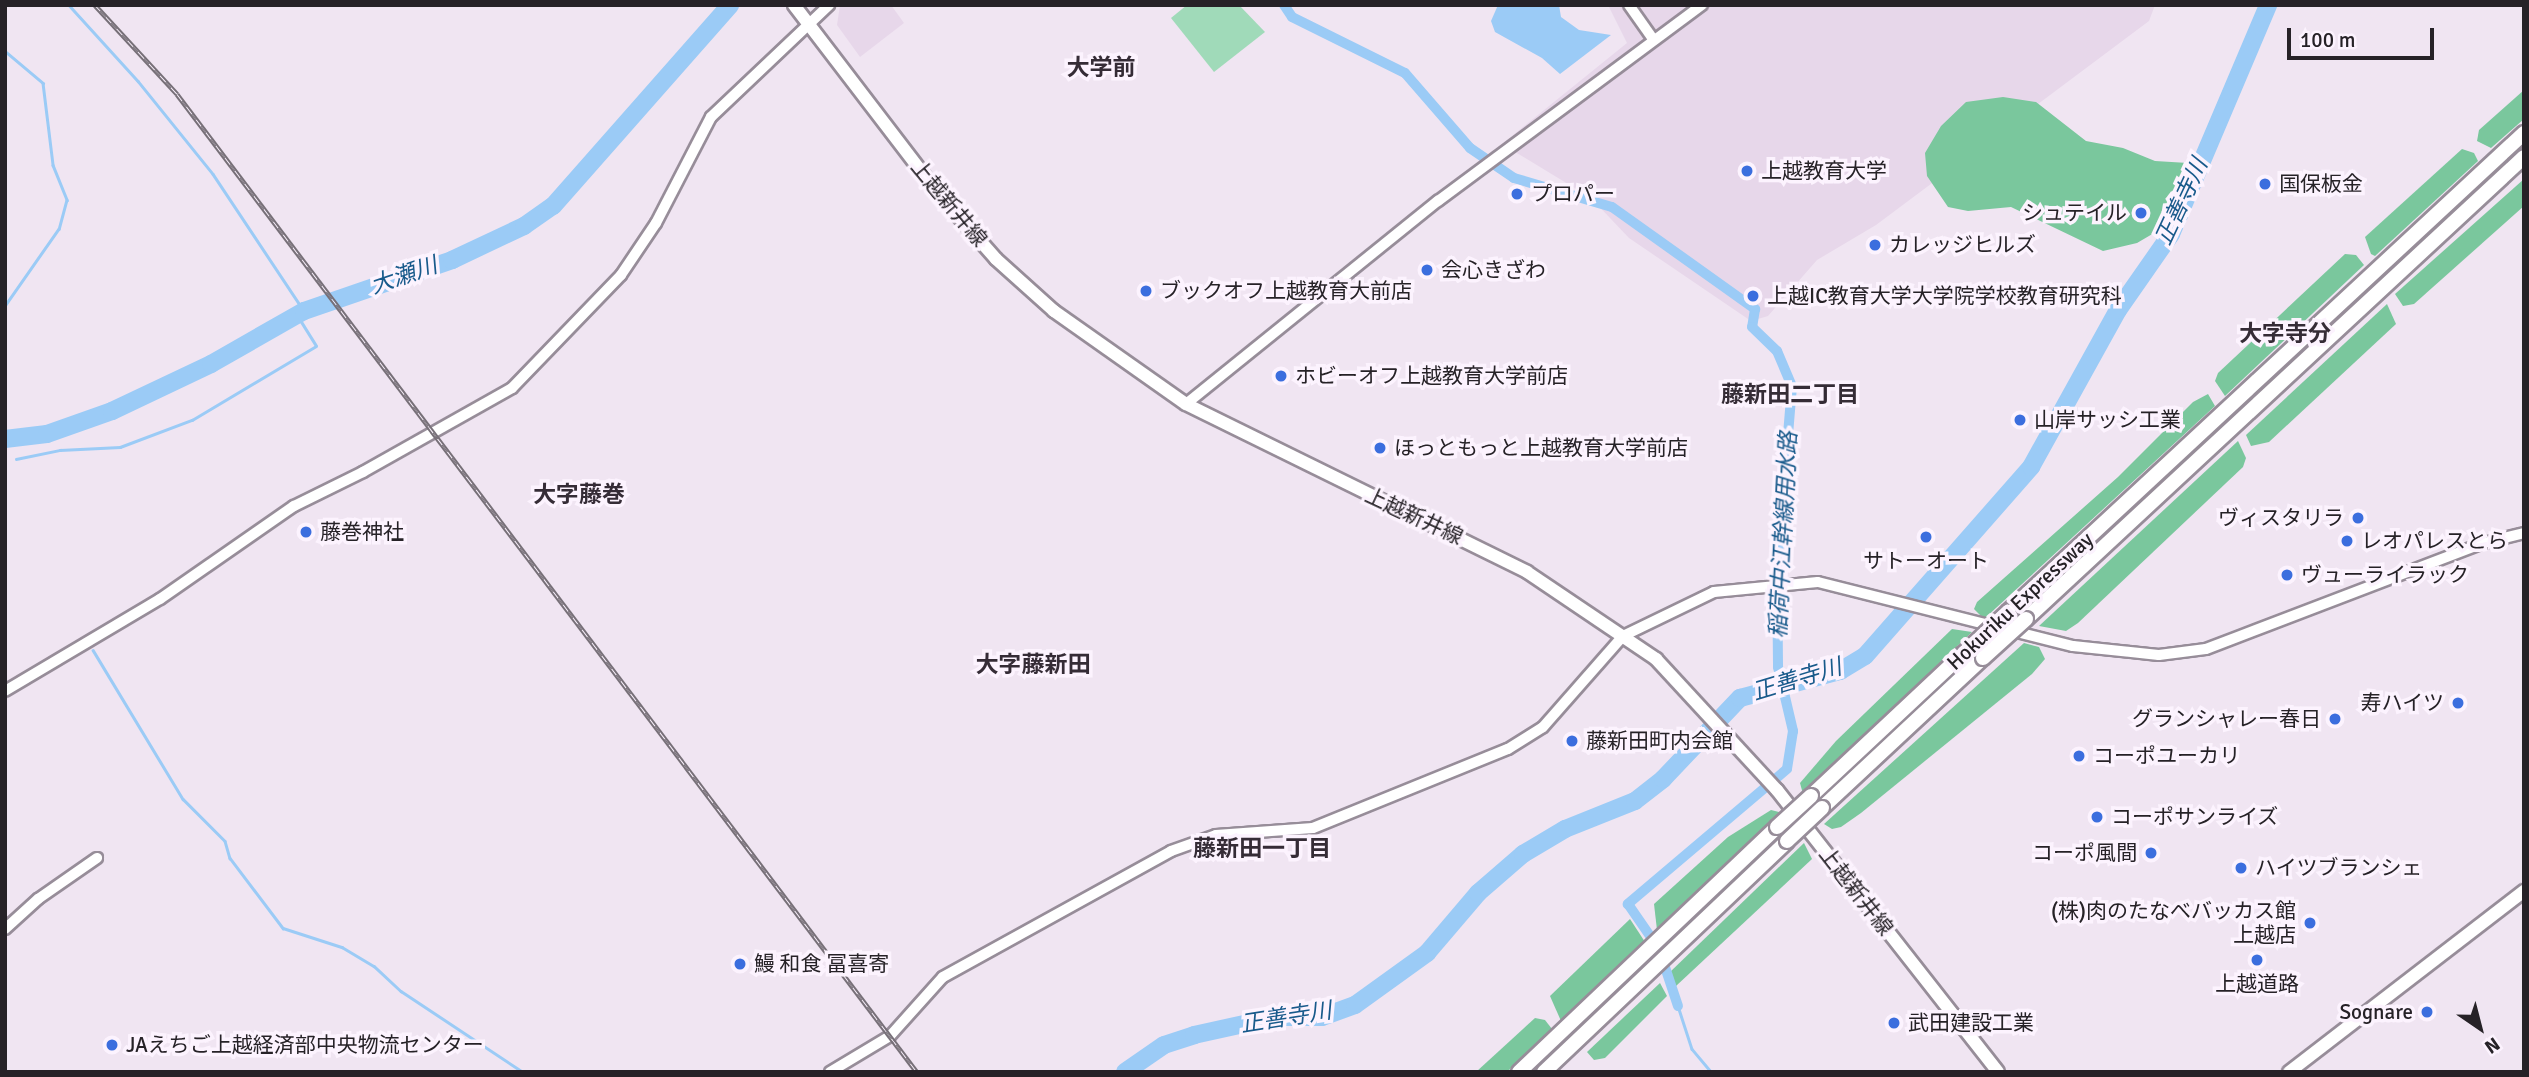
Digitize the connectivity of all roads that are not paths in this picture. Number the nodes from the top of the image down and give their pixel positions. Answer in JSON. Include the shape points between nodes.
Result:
{"nodes":[{"id":1,"x":794,"y":5,"type":"edge"},
{"id":2,"x":829,"y":5,"type":"edge"},
{"id":3,"x":1629,"y":5,"type":"edge"},
{"id":4,"x":1702,"y":5,"type":"edge"},
{"id":5,"x":808,"y":23,"type":"junction"},
{"id":6,"x":1653,"y":40,"type":"junction"},
{"id":7,"x":2524,"y":134,"type":"edge"},
{"id":8,"x":2524,"y":157,"type":"edge"},
{"id":9,"x":1186,"y":404,"type":"junction"},
{"id":10,"x":2524,"y":533,"type":"edge"},
{"id":11,"x":1623,"y":636,"type":"junction"},
{"id":12,"x":5,"y":691,"type":"edge"},
{"id":13,"x":97,"y":858,"type":"dead end"},
{"id":14,"x":2524,"y":891,"type":"edge"},
{"id":15,"x":5,"y":929,"type":"edge"},
{"id":16,"x":830,"y":1072,"type":"edge"},
{"id":17,"x":1519,"y":1072,"type":"edge"},
{"id":18,"x":1544,"y":1072,"type":"edge"},
{"id":19,"x":1998,"y":1072,"type":"edge"},
{"id":20,"x":2289,"y":1072,"type":"edge"}],
"edges":[{"from":1,"to":5,"type":"main road","name":"上越新井線"},
{"from":2,"to":5,"type":"street"},
{"from":3,"to":6,"type":"street"},
{"from":4,"to":6,"type":"street"},
{"from":5,"to":9,"type":"main road","name":"上越新井線","via":[[937,192],[996,259],[1061,316]]},
{"from":5,"to":12,"type":"street","via":[[711,117],[656,223],[621,275],[512,388],[294,506],[160,599]]},
{"from":6,"to":9,"type":"street","via":[[1438,201]]},
{"from":7,"to":17,"type":"highway","name":"Hokuriku Expressway","bridge":true},
{"from":8,"to":18,"type":"highway","name":"Hokuriku Expressway","bridge":true},
{"from":9,"to":11,"type":"main road","name":"上越新井線","via":[[1527,572]]},
{"from":10,"to":11,"type":"street","via":[[2484,543],[2218,645],[2180,653],[2122,653],[2073,646],[1818,582],[1714,593]]},
{"from":11,"to":16,"type":"street","via":[[1542,727],[1508,750],[1313,828],[1216,835],[1171,851],[943,977],[890,1036]]},
{"from":11,"to":19,"type":"main road","name":"上越新井線","via":[[1656,659],[1734,739]]},
{"from":13,"to":15,"type":"street"},
{"from":14,"to":20,"type":"main road"}]}
